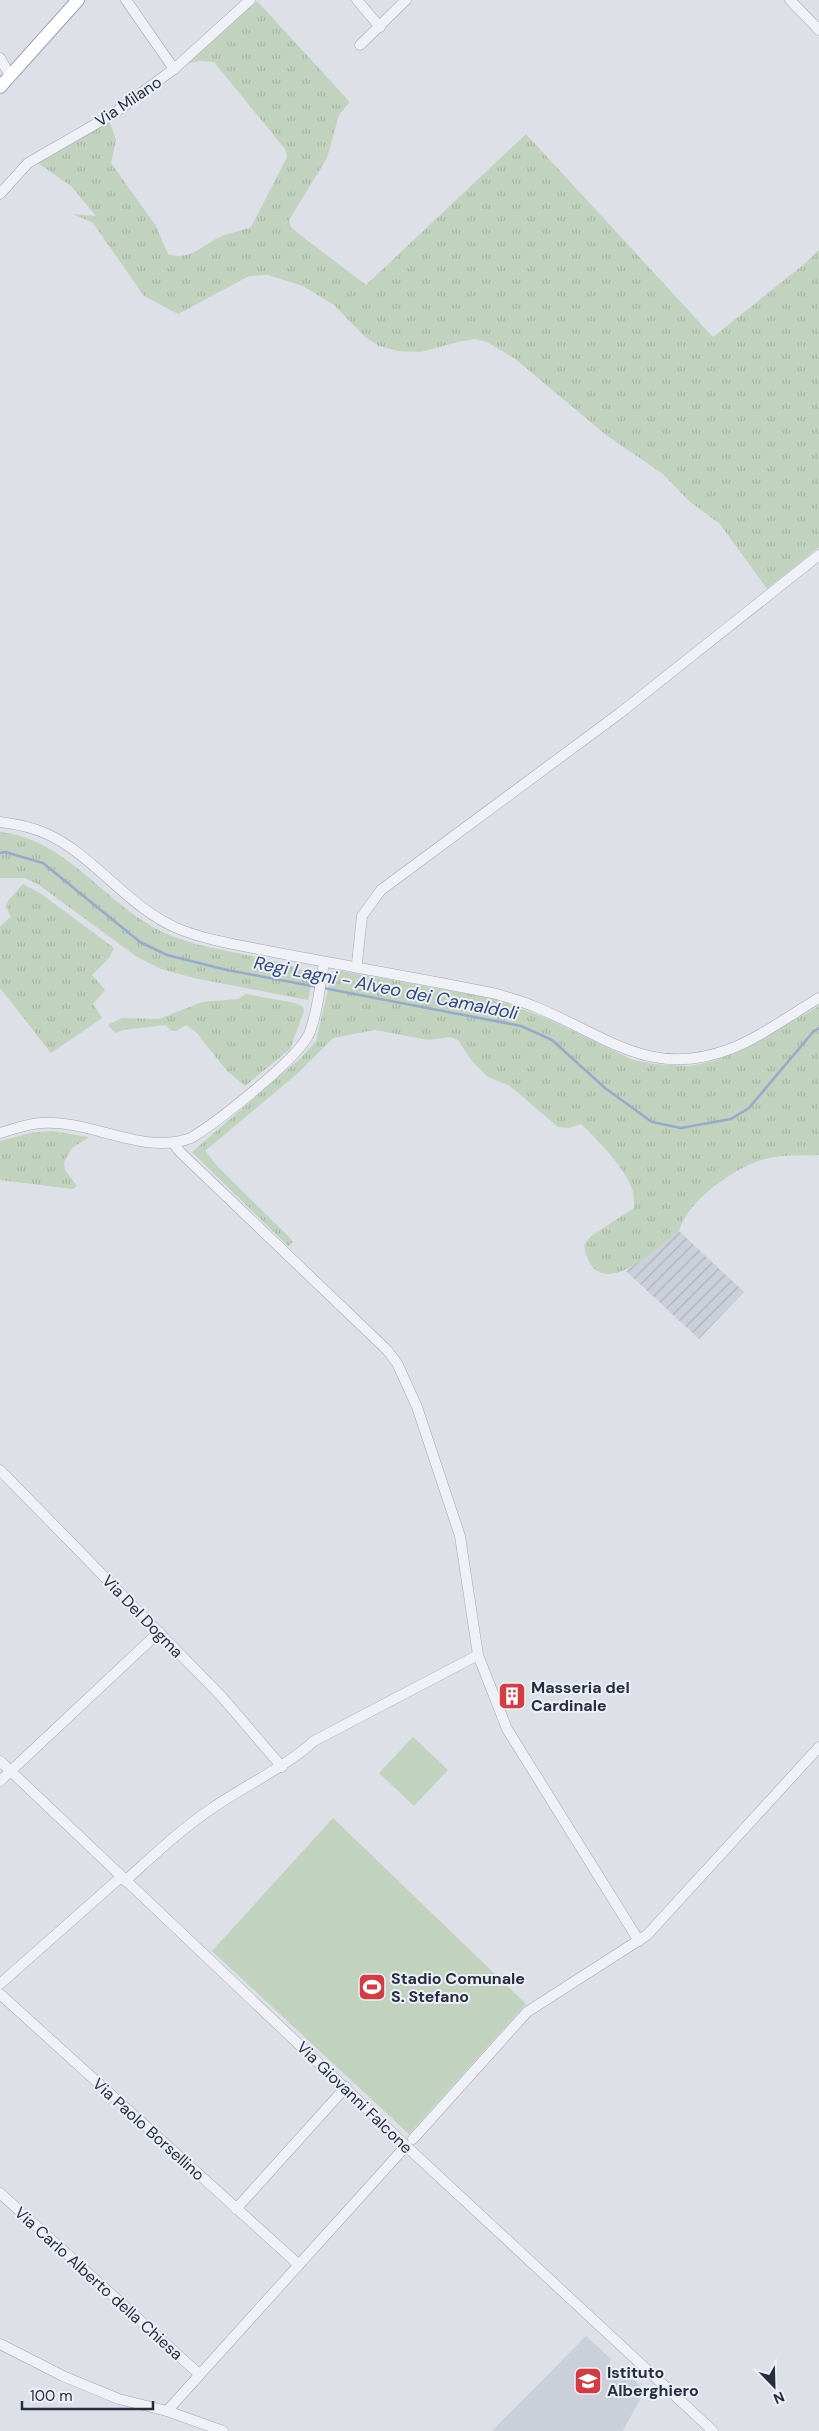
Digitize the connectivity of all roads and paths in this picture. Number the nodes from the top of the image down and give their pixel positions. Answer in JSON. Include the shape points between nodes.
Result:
{"nodes":[{"id":1,"x":78,"y":0,"type":"edge"},
{"id":2,"x":126,"y":0,"type":"edge"},
{"id":3,"x":250,"y":0,"type":"edge"},
{"id":4,"x":357,"y":0,"type":"edge"},
{"id":5,"x":406,"y":0,"type":"edge"},
{"id":6,"x":790,"y":0,"type":"edge"},
{"id":7,"x":380,"y":27,"type":"junction"},
{"id":8,"x":819,"y":30,"type":"edge"},
{"id":9,"x":360,"y":45,"type":"dead end"},
{"id":10,"x":0,"y":58,"type":"edge"},
{"id":11,"x":174,"y":70,"type":"junction"},
{"id":12,"x":10,"y":76,"type":"junction"},
{"id":13,"x":0,"y":87,"type":"edge"},
{"id":14,"x":0,"y":194,"type":"edge"},
{"id":15,"x":819,"y":555,"type":"edge"},
{"id":16,"x":0,"y":822,"type":"edge"},
{"id":17,"x":324,"y":962,"type":"junction"},
{"id":18,"x":357,"y":965,"type":"junction"},
{"id":19,"x":819,"y":998,"type":"edge"},
{"id":20,"x":0,"y":1133,"type":"edge"},
{"id":21,"x":173,"y":1143,"type":"junction"},
{"id":22,"x":0,"y":1470,"type":"edge"},
{"id":23,"x":159,"y":1632,"type":"junction"},
{"id":24,"x":478,"y":1655,"type":"junction"},
{"id":25,"x":819,"y":1748,"type":"edge"},
{"id":26,"x":0,"y":1761,"type":"edge"},
{"id":27,"x":282,"y":1767,"type":"junction"},
{"id":28,"x":11,"y":1771,"type":"junction"},
{"id":29,"x":0,"y":1781,"type":"edge"},
{"id":30,"x":123,"y":1879,"type":"junction"},
{"id":31,"x":639,"y":1940,"type":"junction"},
{"id":32,"x":1,"y":1981,"type":"edge"},
{"id":33,"x":0,"y":1994,"type":"edge"},
{"id":34,"x":346,"y":2088,"type":"junction"},
{"id":35,"x":409,"y":2143,"type":"junction"},
{"id":36,"x":0,"y":2193,"type":"edge"},
{"id":37,"x":236,"y":2209,"type":"junction"},
{"id":38,"x":298,"y":2264,"type":"junction"},
{"id":39,"x":0,"y":2344,"type":"edge"},
{"id":40,"x":199,"y":2374,"type":"junction"},
{"id":41,"x":167,"y":2411,"type":"junction"},
{"id":42,"x":223,"y":2431,"type":"edge"},
{"id":43,"x":714,"y":2431,"type":"edge"}],
"edges":[{"from":1,"to":12,"type":"main road"},
{"from":2,"to":11,"type":"street"},
{"from":3,"to":11,"type":"street","name":"Via Milano"},
{"from":4,"to":7,"type":"street"},
{"from":5,"to":7,"type":"street"},
{"from":6,"to":8,"type":"street"},
{"from":7,"to":9,"type":"street"},
{"from":10,"to":12,"type":"street"},
{"from":11,"to":14,"type":"street","name":"Via Milano","via":[[113,114],[28,163]]},
{"from":12,"to":13,"type":"main road"},
{"from":15,"to":18,"type":"street","via":[[635,701],[381,890],[362,916]]},
{"from":16,"to":17,"type":"street","via":[[49,835],[165,923],[227,942]]},
{"from":17,"to":18,"type":"street"},
{"from":17,"to":21,"type":"street","via":[[308,1034],[296,1054],[202,1131]]},
{"from":18,"to":19,"type":"street","via":[[497,994],[534,1006],[618,1046],[664,1060],[692,1060],[733,1048]]},
{"from":20,"to":21,"type":"street","via":[[29,1125],[60,1123],[155,1143]]},
{"from":21,"to":24,"type":"street","via":[[397,1363],[417,1407],[460,1536]]},
{"from":22,"to":23,"type":"street","name":"Via Del Dogma"},
{"from":23,"to":27,"type":"street","name":"Via Del Dogma"},
{"from":23,"to":28,"type":"street"},
{"from":24,"to":27,"type":"street","via":[[333,1729]]},
{"from":24,"to":31,"type":"street","via":[[507,1729]]},
{"from":25,"to":31,"type":"street"},
{"from":26,"to":28,"type":"street","name":"Via Giovanni Falcone"},
{"from":27,"to":30,"type":"street","via":[[199,1818]]},
{"from":28,"to":29,"type":"street"},
{"from":28,"to":30,"type":"street","name":"Via Giovanni Falcone"},
{"from":30,"to":32,"type":"street"},
{"from":30,"to":34,"type":"street","name":"Via Giovanni Falcone"},
{"from":31,"to":35,"type":"street","via":[[528,2012]]},
{"from":33,"to":37,"type":"street","name":"Via Paolo Borsellino"},
{"from":34,"to":35,"type":"street","name":"Via Giovanni Falcone"},
{"from":34,"to":37,"type":"street"},
{"from":35,"to":38,"type":"street"},
{"from":35,"to":43,"type":"street","name":"Via Giovanni Falcone"},
{"from":36,"to":40,"type":"street","name":"Via Carlo Alberto della Chiesa"},
{"from":37,"to":38,"type":"street","name":"Via Paolo Borsellino"},
{"from":38,"to":40,"type":"street"},
{"from":39,"to":41,"type":"street","via":[[63,2376],[119,2399]]},
{"from":40,"to":41,"type":"street"},
{"from":41,"to":42,"type":"street"}]}
